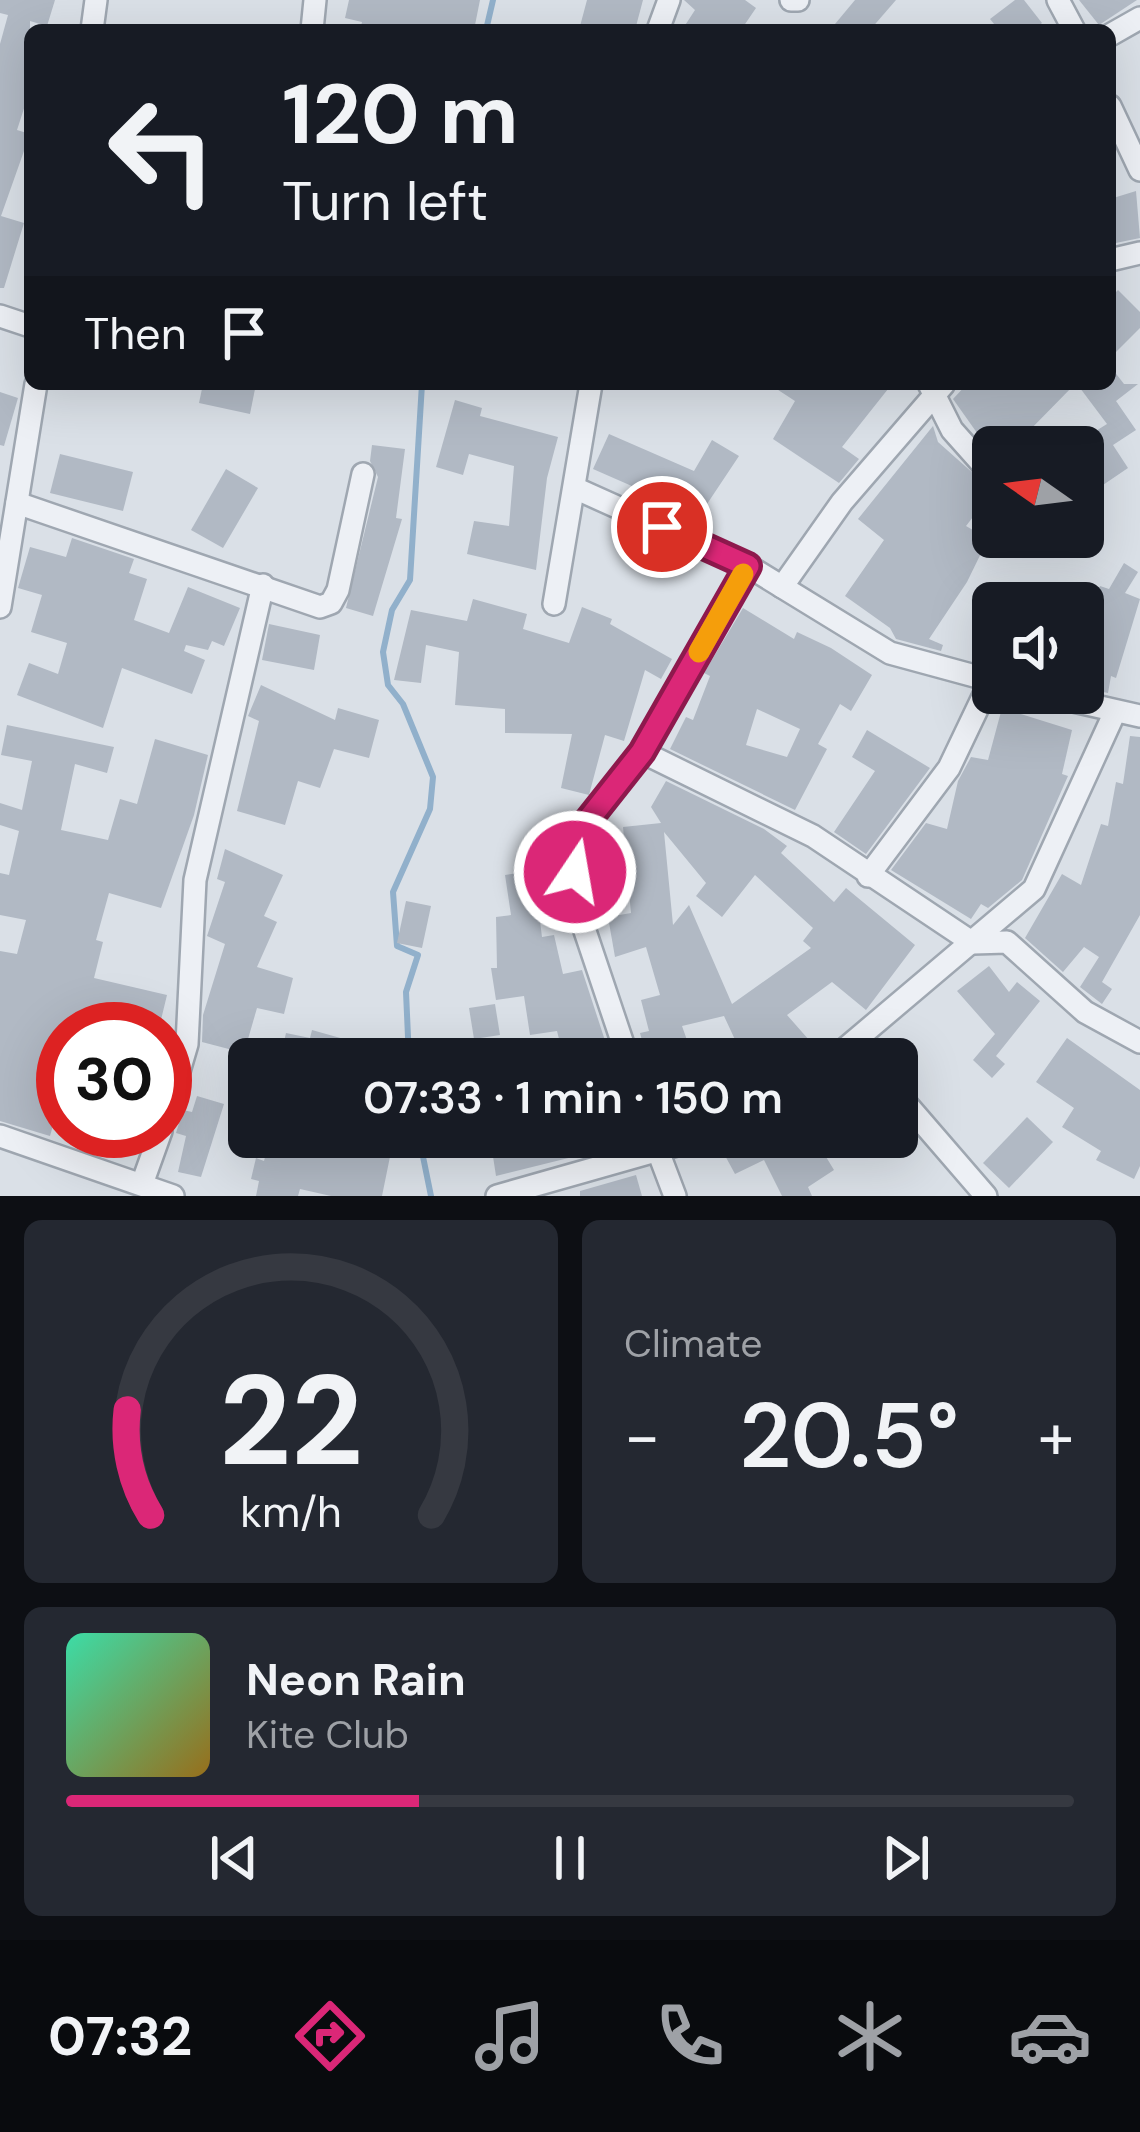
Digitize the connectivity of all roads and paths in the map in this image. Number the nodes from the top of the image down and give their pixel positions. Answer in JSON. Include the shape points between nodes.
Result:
{"nodes":[{"id":1,"x":1116,"y":119,"type":"edge"},
{"id":2,"x":1140,"y":170,"type":"edge"},
{"id":3,"x":35,"y":390,"type":"edge"},
{"id":4,"x":590,"y":390,"type":"edge"},
{"id":5,"x":933,"y":390,"type":"edge"},
{"id":6,"x":937,"y":390,"type":"edge"},
{"id":7,"x":972,"y":452,"type":"edge"},
{"id":8,"x":363,"y":474,"type":"dead end"},
{"id":9,"x":577,"y":489,"type":"junction"},
{"id":10,"x":17,"y":503,"type":"junction"},
{"id":11,"x":748,"y":566,"type":"junction"},
{"id":12,"x":263,"y":585,"type":"junction"},
{"id":13,"x":782,"y":587,"type":"junction"},
{"id":14,"x":554,"y":604,"type":"dead end"},
{"id":15,"x":0,"y":607,"type":"edge"},
{"id":16,"x":972,"y":676,"type":"edge"},
{"id":17,"x":1104,"y":711,"type":"edge"},
{"id":18,"x":976,"y":714,"type":"edge"},
{"id":19,"x":1114,"y":714,"type":"junction"},
{"id":20,"x":1140,"y":716,"type":"edge"},
{"id":21,"x":642,"y":752,"type":"junction"},
{"id":22,"x":868,"y":876,"type":"junction"},
{"id":23,"x":974,"y":943,"type":"junction"},
{"id":24,"x":188,"y":1002,"type":"edge"},
{"id":25,"x":621,"y":1038,"type":"edge"},
{"id":26,"x":876,"y":1038,"type":"edge"},
{"id":27,"x":1140,"y":1042,"type":"edge"},
{"id":28,"x":918,"y":1117,"type":"edge"},
{"id":29,"x":0,"y":1136,"type":"edge"},
{"id":30,"x":151,"y":1158,"type":"edge"},
{"id":31,"x":610,"y":1158,"type":"edge"},
{"id":32,"x":661,"y":1158,"type":"edge"},
{"id":33,"x":142,"y":1184,"type":"junction"},
{"id":34,"x":172,"y":1196,"type":"edge"},
{"id":35,"x":497,"y":1196,"type":"edge"},
{"id":36,"x":675,"y":1196,"type":"edge"},
{"id":37,"x":986,"y":1196,"type":"edge"}],
"edges":[{"from":1,"to":2,"type":"street"},
{"from":3,"to":10,"type":"street"},
{"from":4,"to":9,"type":"street"},
{"from":5,"to":13,"type":"street"},
{"from":6,"to":7,"type":"street","via":[[952,430]]},
{"from":8,"to":12,"type":"street","via":[[332,603],[320,607]]},
{"from":9,"to":11,"type":"street"},
{"from":9,"to":14,"type":"street"},
{"from":10,"to":12,"type":"street"},
{"from":10,"to":15,"type":"street"},
{"from":11,"to":13,"type":"street"},
{"from":11,"to":21,"type":"street"},
{"from":12,"to":24,"type":"street","via":[[191,900]]},
{"from":13,"to":16,"type":"street","via":[[890,653]]},
{"from":17,"to":19,"type":"street"},
{"from":18,"to":22,"type":"street","via":[[950,768]]},
{"from":19,"to":20,"type":"street"},
{"from":19,"to":23,"type":"street","via":[[1047,868]]},
{"from":21,"to":22,"type":"street","via":[[813,836]]},
{"from":21,"to":25,"type":"street","via":[[584,820],[572,854],[584,928]]},
{"from":22,"to":23,"type":"street"},
{"from":23,"to":26,"type":"street"},
{"from":23,"to":27,"type":"street","via":[[1007,942],[1084,1012]]},
{"from":28,"to":37,"type":"street"},
{"from":29,"to":33,"type":"street"},
{"from":30,"to":33,"type":"street"},
{"from":31,"to":35,"type":"street"},
{"from":32,"to":36,"type":"street"},
{"from":33,"to":34,"type":"street"}]}
